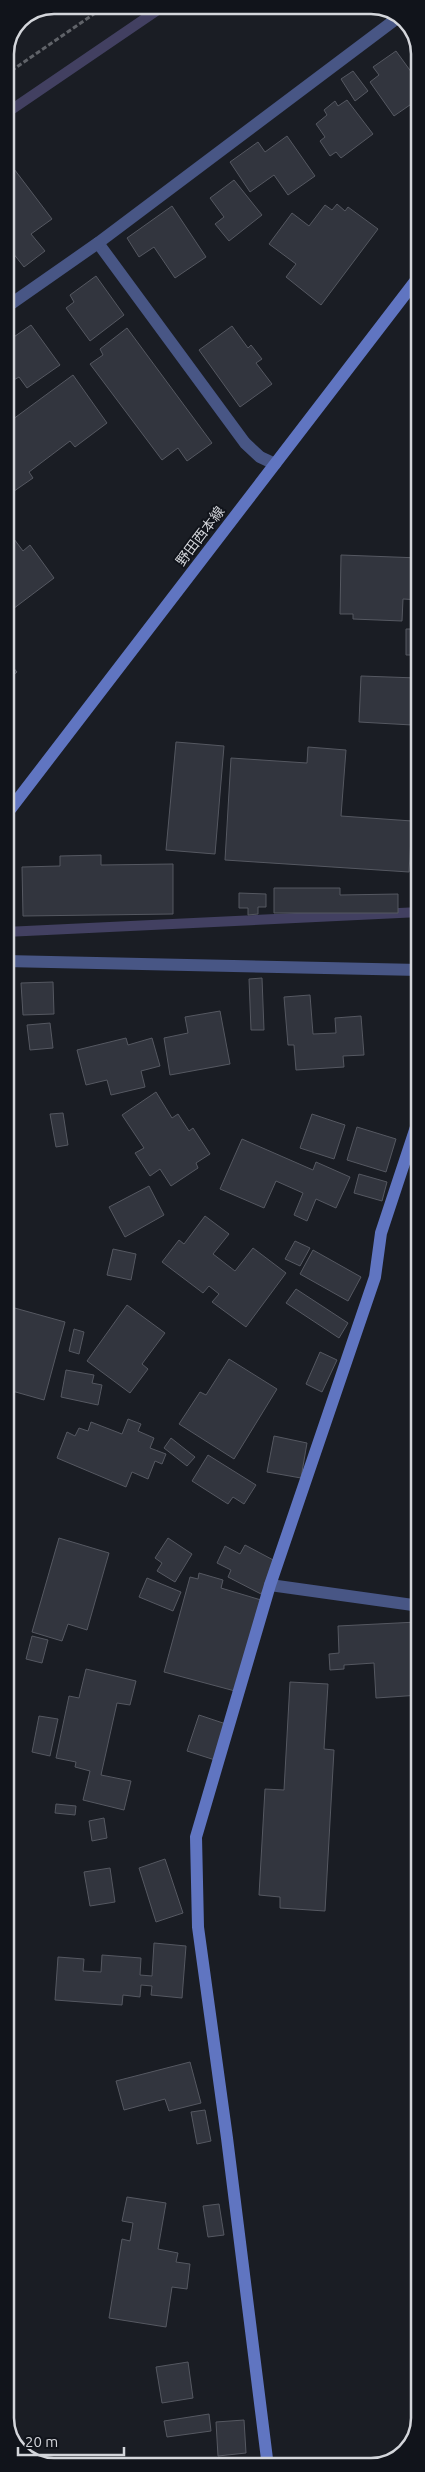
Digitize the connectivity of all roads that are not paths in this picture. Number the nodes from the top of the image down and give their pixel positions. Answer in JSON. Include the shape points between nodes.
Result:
{"nodes":[{"id":1,"x":394,"y":20,"type":"edge"},
{"id":2,"x":98,"y":243,"type":"junction"},
{"id":3,"x":411,"y":288,"type":"edge"},
{"id":4,"x":14,"y":302,"type":"edge"},
{"id":5,"x":275,"y":464,"type":"junction"},
{"id":6,"x":14,"y":804,"type":"edge"},
{"id":7,"x":14,"y":961,"type":"edge"},
{"id":8,"x":411,"y":970,"type":"edge"},
{"id":9,"x":411,"y":1142,"type":"edge"},
{"id":10,"x":270,"y":1584,"type":"junction"},
{"id":11,"x":411,"y":1605,"type":"edge"},
{"id":12,"x":267,"y":2458,"type":"edge"}],
"edges":[{"from":1,"to":2,"type":"street"},
{"from":2,"to":4,"type":"street"},
{"from":2,"to":5,"type":"street","via":[[245,443],[260,457]]},
{"from":3,"to":5,"type":"street","name":"野田西本線"},
{"from":5,"to":6,"type":"street","name":"野田西本線"},
{"from":7,"to":8,"type":"street"},
{"from":9,"to":10,"type":"street","via":[[381,1233],[375,1277]]},
{"from":10,"to":11,"type":"street"},
{"from":10,"to":12,"type":"street","via":[[196,1837],[198,1927],[228,2138]]}]}
